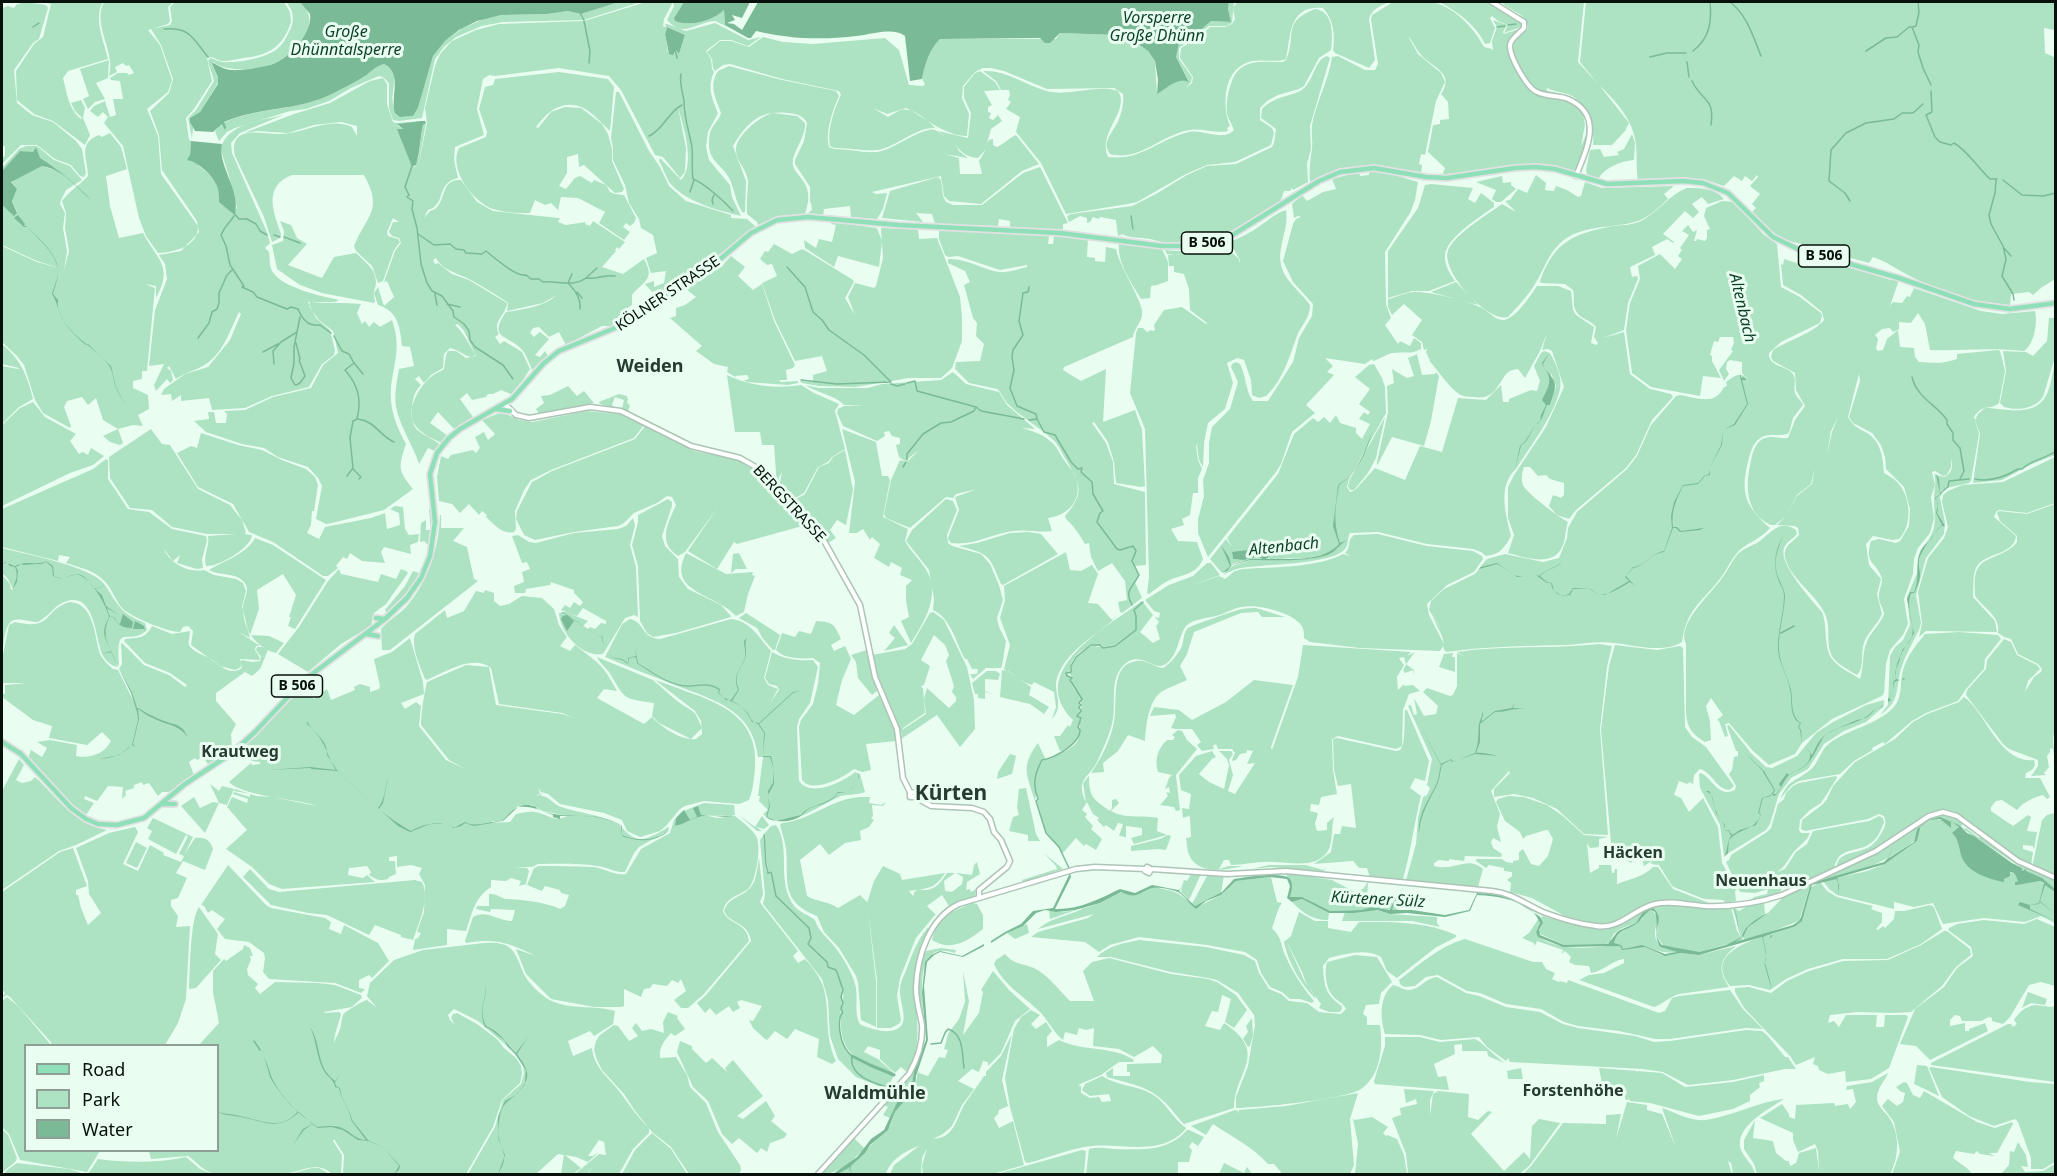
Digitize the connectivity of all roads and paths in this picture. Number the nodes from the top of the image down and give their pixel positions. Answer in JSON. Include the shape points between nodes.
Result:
{"nodes":[{"id":1,"x":1492,"y":2,"type":"edge"},
{"id":2,"x":1582,"y":164,"type":"junction"},
{"id":3,"x":1582,"y":170,"type":"junction"},
{"id":4,"x":1578,"y":177,"type":"junction"},
{"id":5,"x":1590,"y":181,"type":"junction"},
{"id":6,"x":2055,"y":303,"type":"edge"},
{"id":7,"x":505,"y":404,"type":"junction"},
{"id":8,"x":496,"y":409,"type":"junction"},
{"id":9,"x":510,"y":411,"type":"junction"},
{"id":10,"x":376,"y":618,"type":"dead end"},
{"id":11,"x":386,"y":619,"type":"junction"},
{"id":12,"x":367,"y":634,"type":"junction"},
{"id":13,"x":378,"y":636,"type":"dead end"},
{"id":14,"x":2,"y":742,"type":"edge"},
{"id":15,"x":161,"y":804,"type":"junction"},
{"id":16,"x":175,"y":804,"type":"dead end"},
{"id":17,"x":2055,"y":878,"type":"edge"},
{"id":18,"x":979,"y":898,"type":"junction"},
{"id":19,"x":818,"y":1174,"type":"edge"}],
"edges":[{"from":1,"to":2,"type":"main road","via":[[1524,22],[1510,48],[1527,85],[1539,93],[1569,100],[1585,113],[1590,135]]},
{"from":2,"to":3,"type":"main road"},
{"from":2,"to":4,"type":"main road"},
{"from":3,"to":4,"type":"main road"},
{"from":3,"to":5,"type":"main road"},
{"from":4,"to":5,"type":"main road","number":"B 506"},
{"from":4,"to":7,"type":"main road","name":"KÖLNER STRASSE","number":"B 506","via":[[1536,167],[1447,178],[1374,168],[1346,171],[1319,181],[1234,234],[1187,246],[1060,233],[808,217],[777,220],[751,233],[706,272],[627,323],[559,351]]},
{"from":5,"to":6,"type":"main road","number":"B 506","via":[[1702,183],[1728,193],[1766,231],[1789,246],[1984,307],[2010,309]]},
{"from":7,"to":8,"type":"main road","name":"KÖLNER STRASSE","number":"B 506"},
{"from":7,"to":9,"type":"main road"},
{"from":8,"to":9,"type":"main road"},
{"from":8,"to":11,"type":"main road","name":"KÖLNER STRASSE","number":"B 506","via":[[457,431],[437,453],[430,474],[435,522],[430,556],[413,591]]},
{"from":9,"to":18,"type":"main road","name":"BERGSTRASSE","via":[[529,418],[590,407],[615,410],[691,446],[740,458],[761,470],[824,540],[860,605],[877,682],[897,729],[903,777],[910,792],[927,804],[978,809],[988,816],[1001,840],[1010,861],[978,890]]},
{"from":10,"to":11,"type":"main road"},
{"from":11,"to":12,"type":"main road","name":"KÖLNER STRASSE","number":"B 506"},
{"from":12,"to":13,"type":"main road"},
{"from":12,"to":15,"type":"main road","name":"KÖLNER STRASSE","number":"B 506","via":[[303,681],[232,753]]},
{"from":14,"to":15,"type":"main road","name":"KÖLNER STRASSE","number":"B 506","via":[[22,756],[71,808],[93,822],[127,824],[144,818]]},
{"from":15,"to":16,"type":"main road"},
{"from":17,"to":18,"type":"main road","via":[[2018,861],[1957,816],[1943,812],[1929,816],[1876,851],[1766,901],[1724,906],[1653,904],[1604,927],[1549,914],[1497,891],[1286,871],[1238,874],[1147,867],[1084,868]]},
{"from":18,"to":19,"type":"main road","via":[[950,908],[929,933],[917,976],[922,1027],[915,1065]]}]}
